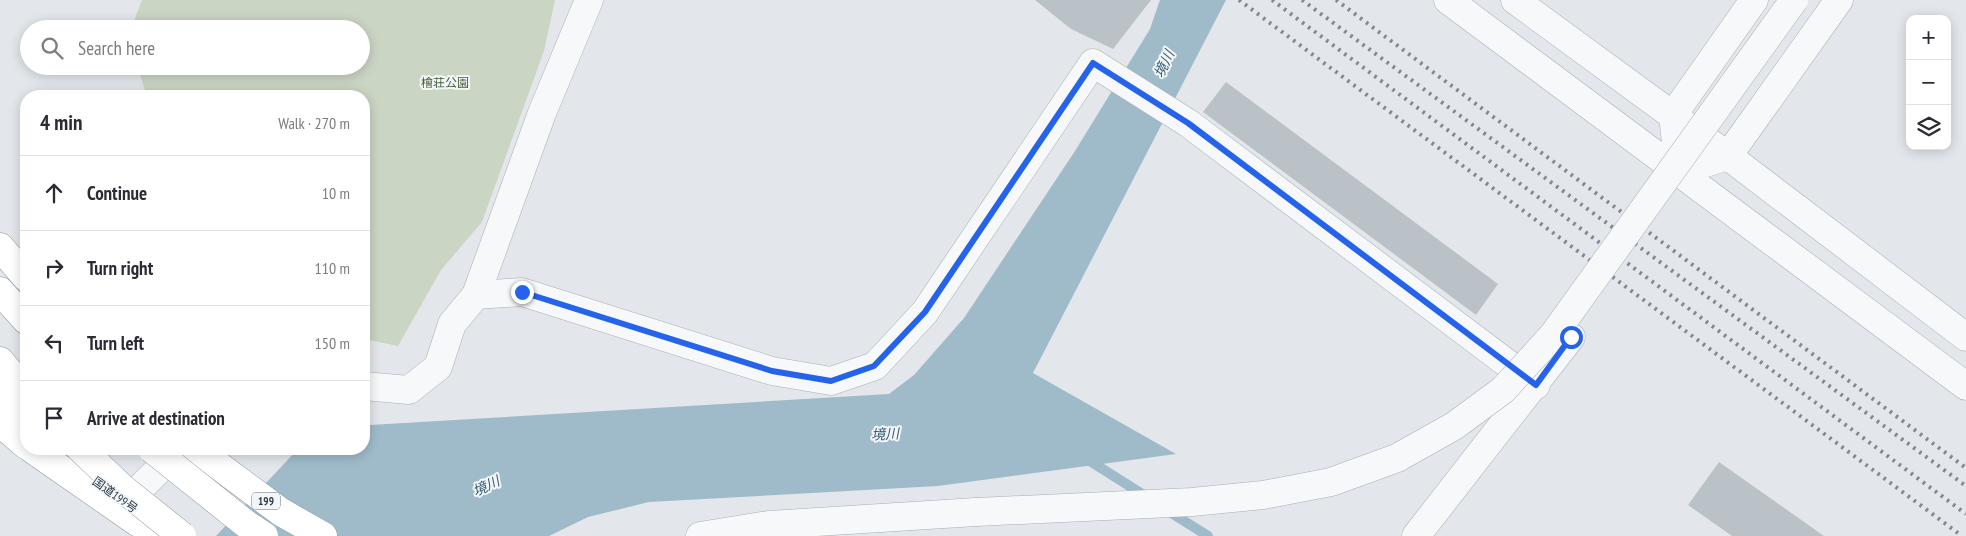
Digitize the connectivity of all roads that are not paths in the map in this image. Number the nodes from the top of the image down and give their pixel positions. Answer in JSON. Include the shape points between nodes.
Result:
{"nodes":[{"id":1,"x":589,"y":0,"type":"edge"},
{"id":2,"x":1448,"y":0,"type":"edge"},
{"id":3,"x":1515,"y":0,"type":"edge"},
{"id":4,"x":1754,"y":0,"type":"edge"},
{"id":5,"x":1794,"y":0,"type":"edge"},
{"id":6,"x":1839,"y":0,"type":"edge"},
{"id":7,"x":1673,"y":116,"type":"junction"},
{"id":8,"x":1728,"y":156,"type":"junction"},
{"id":9,"x":1679,"y":171,"type":"junction"},
{"id":10,"x":0,"y":247,"type":"edge"},
{"id":11,"x":20,"y":270,"type":"edge"},
{"id":12,"x":0,"y":291,"type":"edge"},
{"id":13,"x":476,"y":295,"type":"junction"},
{"id":14,"x":20,"y":313,"type":"edge"},
{"id":15,"x":1571,"y":337,"type":"dead end"},
{"id":16,"x":1966,"y":337,"type":"edge"},
{"id":17,"x":0,"y":361,"type":"edge"},
{"id":18,"x":20,"y":385,"type":"edge"},
{"id":19,"x":1536,"y":385,"type":"junction"},
{"id":20,"x":1966,"y":386,"type":"edge"},
{"id":21,"x":370,"y":387,"type":"edge"},
{"id":22,"x":0,"y":396,"type":"edge"},
{"id":23,"x":20,"y":416,"type":"edge"},
{"id":24,"x":0,"y":423,"type":"edge"},
{"id":25,"x":20,"y":440,"type":"edge"},
{"id":26,"x":41,"y":455,"type":"edge"},
{"id":27,"x":64,"y":455,"type":"edge"},
{"id":28,"x":87,"y":455,"type":"edge"},
{"id":29,"x":160,"y":455,"type":"edge"},
{"id":30,"x":174,"y":455,"type":"edge"},
{"id":31,"x":204,"y":455,"type":"edge"},
{"id":32,"x":125,"y":503,"type":"junction"},
{"id":33,"x":976,"y":512,"type":"junction"},
{"id":34,"x":759,"y":531,"type":"edge"},
{"id":35,"x":170,"y":533,"type":"edge"},
{"id":36,"x":264,"y":536,"type":"edge"},
{"id":37,"x":323,"y":536,"type":"edge"},
{"id":38,"x":700,"y":536,"type":"edge"},
{"id":39,"x":906,"y":536,"type":"edge"},
{"id":40,"x":1416,"y":536,"type":"edge"}],
"edges":[{"from":1,"to":13,"type":"street","via":[[542,113]]},
{"from":2,"to":9,"type":"street"},
{"from":3,"to":7,"type":"street"},
{"from":4,"to":7,"type":"street"},
{"from":5,"to":33,"type":"street","bridge":true,"via":[[1554,334],[1503,390],[1454,426],[1397,458],[1331,482],[1264,495],[1192,502]]},
{"from":6,"to":8,"type":"street"},
{"from":7,"to":8,"type":"street"},
{"from":7,"to":9,"type":"street"},
{"from":8,"to":9,"type":"street"},
{"from":8,"to":16,"type":"street"},
{"from":9,"to":20,"type":"street"},
{"from":10,"to":11,"type":"highway"},
{"from":12,"to":14,"type":"highway"},
{"from":13,"to":19,"type":"street","via":[[522,292],[772,371],[831,381],[874,366],[925,312],[1093,63],[1188,123]]},
{"from":13,"to":21,"type":"street","via":[[452,324],[438,368],[409,390]]},
{"from":15,"to":19,"type":"street"},
{"from":17,"to":18,"type":"highway"},
{"from":19,"to":40,"type":"street"},
{"from":22,"to":23,"type":"highway"},
{"from":24,"to":25,"type":"highway"},
{"from":26,"to":35,"type":"highway","via":[[137,522]]},
{"from":27,"to":32,"type":"highway","name":"国道199号"},
{"from":28,"to":35,"type":"highway","bridge":true},
{"from":29,"to":36,"type":"highway","bridge":true},
{"from":30,"to":32,"type":"street"},
{"from":31,"to":37,"type":"highway","number":"199","via":[[281,512]]},
{"from":32,"to":35,"type":"highway","name":"国道199号"},
{"from":33,"to":34,"type":"street"},
{"from":33,"to":39,"type":"street"},
{"from":34,"to":38,"type":"street"}]}
